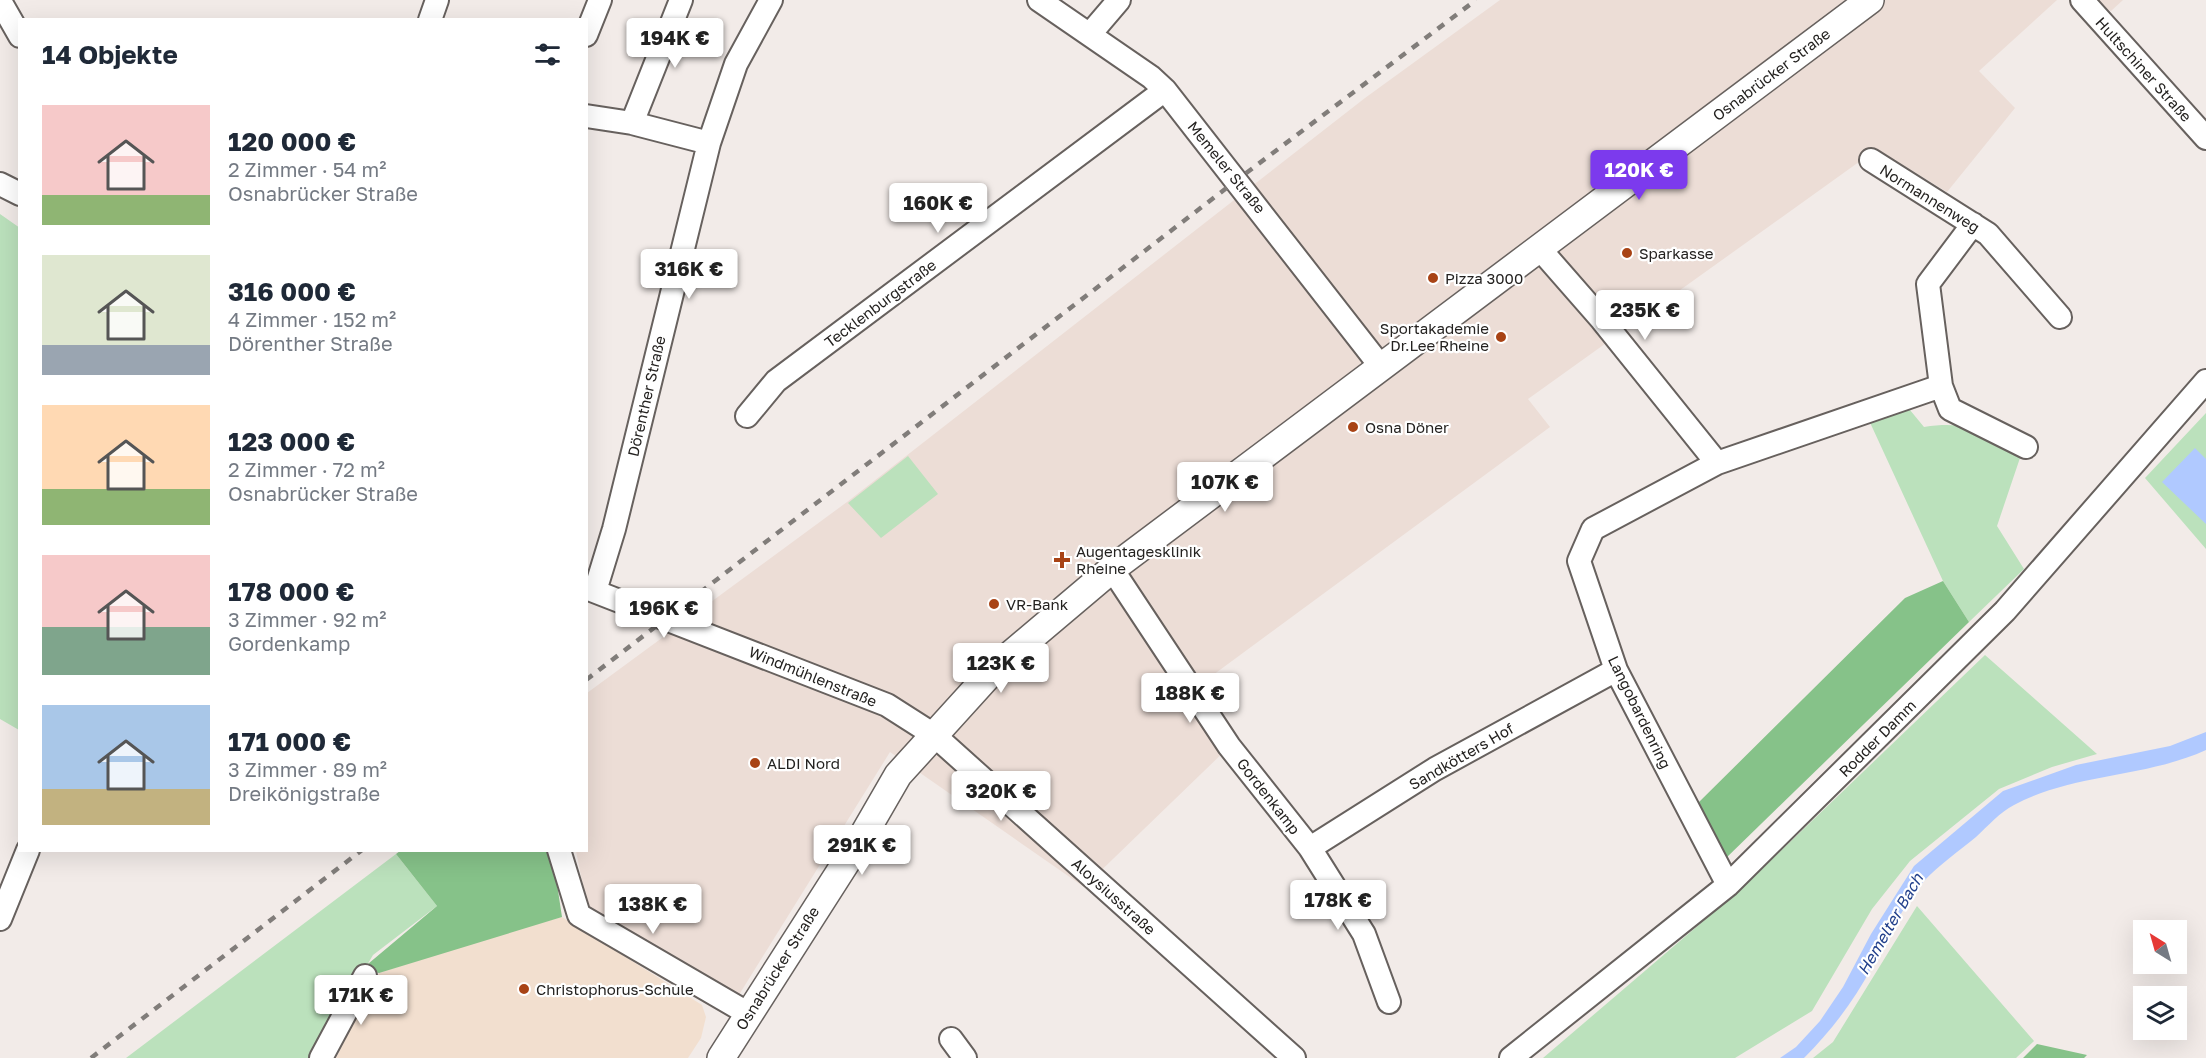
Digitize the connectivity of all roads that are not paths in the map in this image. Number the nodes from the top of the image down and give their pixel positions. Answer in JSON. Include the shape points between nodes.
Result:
{"nodes":[{"id":1,"x":437,"y":0,"type":"edge"},
{"id":2,"x":600,"y":0,"type":"edge"},
{"id":3,"x":681,"y":0,"type":"edge"},
{"id":4,"x":771,"y":0,"type":"edge"},
{"id":5,"x":1039,"y":0,"type":"edge"},
{"id":6,"x":1119,"y":0,"type":"edge"},
{"id":7,"x":1870,"y":0,"type":"edge"},
{"id":8,"x":2082,"y":0,"type":"edge"},
{"id":9,"x":0,"y":1,"type":"edge"},
{"id":10,"x":431,"y":18,"type":"edge"},
{"id":11,"x":588,"y":30,"type":"edge"},
{"id":12,"x":18,"y":32,"type":"edge"},
{"id":13,"x":1090,"y":34,"type":"junction"},
{"id":14,"x":1165,"y":90,"type":"junction"},
{"id":15,"x":588,"y":116,"type":"edge"},
{"id":16,"x":632,"y":123,"type":"junction"},
{"id":17,"x":2206,"y":138,"type":"edge"},
{"id":18,"x":709,"y":143,"type":"junction"},
{"id":19,"x":1871,"y":160,"type":"dead end"},
{"id":20,"x":0,"y":184,"type":"edge"},
{"id":21,"x":18,"y":193,"type":"edge"},
{"id":22,"x":1973,"y":224,"type":"junction"},
{"id":23,"x":1539,"y":248,"type":"junction"},
{"id":24,"x":2060,"y":317,"type":"dead end"},
{"id":25,"x":1382,"y":368,"type":"junction"},
{"id":26,"x":2206,"y":381,"type":"edge"},
{"id":27,"x":1941,"y":386,"type":"junction"},
{"id":28,"x":747,"y":416,"type":"dead end"},
{"id":29,"x":2026,"y":447,"type":"dead end"},
{"id":30,"x":1717,"y":463,"type":"junction"},
{"id":31,"x":1112,"y":569,"type":"junction"},
{"id":32,"x":591,"y":590,"type":"edge"},
{"id":33,"x":1616,"y":670,"type":"junction"},
{"id":34,"x":934,"y":735,"type":"junction"},
{"id":35,"x":1310,"y":848,"type":"junction"},
{"id":36,"x":27,"y":852,"type":"edge"},
{"id":37,"x":560,"y":852,"type":"edge"},
{"id":38,"x":1728,"y":885,"type":"junction"},
{"id":39,"x":0,"y":919,"type":"edge"},
{"id":40,"x":365,"y":976,"type":"dead end"},
{"id":41,"x":1389,"y":1002,"type":"dead end"},
{"id":42,"x":749,"y":1014,"type":"junction"},
{"id":43,"x":951,"y":1039,"type":"dead end"},
{"id":44,"x":321,"y":1058,"type":"edge"},
{"id":45,"x":721,"y":1058,"type":"edge"},
{"id":46,"x":965,"y":1058,"type":"edge"},
{"id":47,"x":1294,"y":1058,"type":"edge"},
{"id":48,"x":1511,"y":1058,"type":"edge"}],
"edges":[{"from":1,"to":10,"type":"street"},
{"from":2,"to":11,"type":"street"},
{"from":3,"to":16,"type":"street"},
{"from":4,"to":18,"type":"street","name":"Dörenther Straße","via":[[736,64]]},
{"from":5,"to":13,"type":"street","name":"Memeler Straße"},
{"from":6,"to":13,"type":"street"},
{"from":7,"to":23,"type":"main road","name":"Osnabrücker Straße"},
{"from":8,"to":17,"type":"street","name":"Hultschiner Straße"},
{"from":9,"to":12,"type":"street"},
{"from":13,"to":14,"type":"street","name":"Memeler Straße"},
{"from":14,"to":25,"type":"street","name":"Memeler Straße"},
{"from":14,"to":28,"type":"street","name":"Tecklenburgstraße","via":[[776,381]]},
{"from":15,"to":16,"type":"street"},
{"from":16,"to":18,"type":"street"},
{"from":18,"to":32,"type":"street","name":"Dörenther Straße","via":[[614,528]]},
{"from":19,"to":22,"type":"street","name":"Normannenweg"},
{"from":20,"to":21,"type":"street"},
{"from":22,"to":24,"type":"street","name":"Normannenweg","via":[[1988,234]]},
{"from":22,"to":27,"type":"street","via":[[1928,284]]},
{"from":23,"to":25,"type":"main road","name":"Osnabrücker Straße"},
{"from":23,"to":30,"type":"street"},
{"from":25,"to":31,"type":"main road","name":"Osnabrücker Straße"},
{"from":26,"to":38,"type":"street","name":"Rodder Damm","via":[[2005,611]]},
{"from":27,"to":29,"type":"street","via":[[1950,409]]},
{"from":27,"to":30,"type":"street","name":"Langobardenring"},
{"from":30,"to":33,"type":"street","name":"Langobardenring","via":[[1593,528],[1579,561]]},
{"from":31,"to":34,"type":"main road","name":"Osnabrücker Straße","via":[[1004,659]]},
{"from":31,"to":35,"type":"street","name":"Gordenkamp","via":[[1229,746]]},
{"from":32,"to":34,"type":"street","name":"Windmühlenstraße","via":[[887,705]]},
{"from":33,"to":35,"type":"street","name":"Sandkötters Hof","via":[[1435,769]]},
{"from":33,"to":38,"type":"street","name":"Langobardenring"},
{"from":34,"to":42,"type":"main road","name":"Osnabrücker Straße","via":[[898,775]]},
{"from":34,"to":47,"type":"street","name":"Aloysiusstraße"},
{"from":35,"to":41,"type":"street","name":"Gordenkamp","via":[[1364,934]]},
{"from":36,"to":39,"type":"street"},
{"from":37,"to":42,"type":"street","via":[[579,915]]},
{"from":38,"to":48,"type":"street","name":"Rodder Damm"},
{"from":40,"to":44,"type":"street"},
{"from":42,"to":45,"type":"main road","name":"Osnabrücker Straße"},
{"from":43,"to":46,"type":"street"}]}
